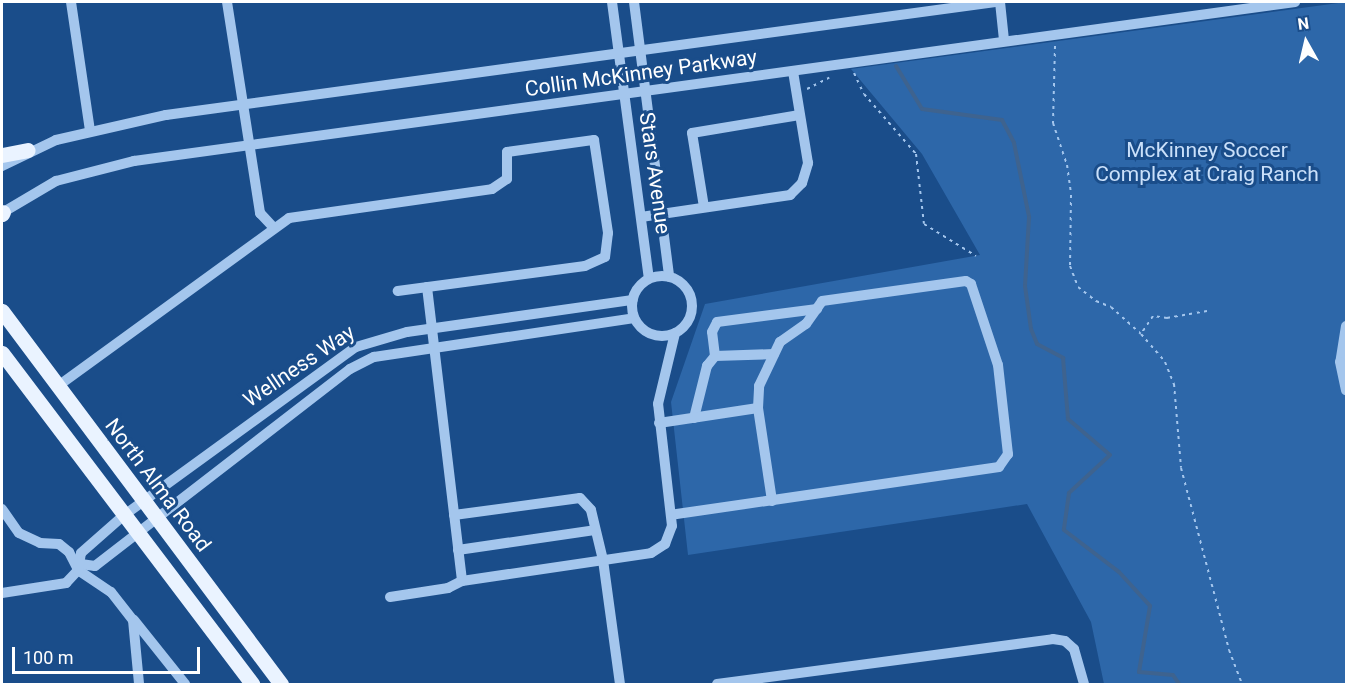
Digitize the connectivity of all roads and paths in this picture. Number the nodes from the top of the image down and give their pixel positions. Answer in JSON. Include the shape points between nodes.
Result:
{"nodes":[{"id":1,"x":71,"y":2,"type":"edge"},
{"id":2,"x":227,"y":2,"type":"edge"},
{"id":3,"x":612,"y":2,"type":"edge"},
{"id":4,"x":634,"y":2,"type":"edge"},
{"id":5,"x":995,"y":2,"type":"edge"},
{"id":6,"x":1000,"y":2,"type":"edge"},
{"id":7,"x":1295,"y":2,"type":"edge"},
{"id":8,"x":1004,"y":40,"type":"junction"},
{"id":9,"x":1059,"y":42,"type":"dead end"},
{"id":10,"x":640,"y":52,"type":"junction"},
{"id":11,"x":619,"y":55,"type":"junction"},
{"id":12,"x":866,"y":70,"type":"dead end"},
{"id":13,"x":793,"y":71,"type":"junction"},
{"id":14,"x":839,"y":72,"type":"dead end"},
{"id":15,"x":846,"y":72,"type":"dead end"},
{"id":16,"x":854,"y":72,"type":"junction"},
{"id":17,"x":805,"y":89,"type":"dead end"},
{"id":18,"x":646,"y":93,"type":"junction"},
{"id":19,"x":624,"y":96,"type":"junction"},
{"id":20,"x":242,"y":106,"type":"junction"},
{"id":21,"x":800,"y":115,"type":"junction"},
{"id":22,"x":90,"y":130,"type":"junction"},
{"id":23,"x":249,"y":147,"type":"junction"},
{"id":24,"x":28,"y":150,"type":"junction"},
{"id":25,"x":2,"y":154,"type":"edge"},
{"id":26,"x":2,"y":166,"type":"edge"},
{"id":27,"x":704,"y":207,"type":"junction"},
{"id":28,"x":2,"y":213,"type":"edge"},
{"id":29,"x":661,"y":214,"type":"junction"},
{"id":30,"x":641,"y":217,"type":"junction"},
{"id":31,"x":273,"y":227,"type":"junction"},
{"id":32,"x":976,"y":256,"type":"dead end"},
{"id":33,"x":669,"y":277,"type":"junction"},
{"id":34,"x":649,"y":279,"type":"junction"},
{"id":35,"x":427,"y":287,"type":"junction"},
{"id":36,"x":398,"y":291,"type":"dead end"},
{"id":37,"x":633,"y":300,"type":"junction"},
{"id":38,"x":817,"y":309,"type":"junction"},
{"id":39,"x":3,"y":311,"type":"edge"},
{"id":40,"x":1208,"y":311,"type":"dead end"},
{"id":41,"x":634,"y":318,"type":"junction"},
{"id":42,"x":1347,"y":326,"type":"edge"},
{"id":43,"x":430,"y":328,"type":"junction"},
{"id":44,"x":675,"y":333,"type":"junction"},
{"id":45,"x":1141,"y":334,"type":"junction"},
{"id":46,"x":433,"y":346,"type":"junction"},
{"id":47,"x":2,"y":353,"type":"edge"},
{"id":48,"x":774,"y":354,"type":"junction"},
{"id":49,"x":715,"y":356,"type":"junction"},
{"id":50,"x":58,"y":386,"type":"junction"},
{"id":51,"x":1347,"y":390,"type":"edge"},
{"id":52,"x":286,"y":396,"type":"junction"},
{"id":53,"x":758,"y":408,"type":"junction"},
{"id":54,"x":296,"y":410,"type":"junction"},
{"id":55,"x":694,"y":418,"type":"junction"},
{"id":56,"x":659,"y":423,"type":"junction"},
{"id":57,"x":235,"y":434,"type":"junction"},
{"id":58,"x":247,"y":448,"type":"junction"},
{"id":59,"x":143,"y":501,"type":"junction"},
{"id":60,"x":772,"y":501,"type":"junction"},
{"id":61,"x":2,"y":509,"type":"edge"},
{"id":62,"x":671,"y":515,"type":"junction"},
{"id":63,"x":123,"y":516,"type":"junction"},
{"id":64,"x":454,"y":516,"type":"junction"},
{"id":65,"x":155,"y":517,"type":"junction"},
{"id":66,"x":595,"y":530,"type":"junction"},
{"id":67,"x":135,"y":532,"type":"junction"},
{"id":68,"x":458,"y":550,"type":"junction"},
{"id":69,"x":603,"y":560,"type":"junction"},
{"id":70,"x":79,"y":567,"type":"junction"},
{"id":71,"x":462,"y":581,"type":"junction"},
{"id":72,"x":2,"y":593,"type":"edge"},
{"id":73,"x":390,"y":597,"type":"dead end"},
{"id":74,"x":134,"y":620,"type":"junction"},
{"id":75,"x":139,"y":684,"type":"edge"},
{"id":76,"x":185,"y":684,"type":"edge"},
{"id":77,"x":252,"y":684,"type":"edge"},
{"id":78,"x":281,"y":684,"type":"edge"},
{"id":79,"x":620,"y":684,"type":"edge"},
{"id":80,"x":717,"y":684,"type":"edge"},
{"id":81,"x":1084,"y":684,"type":"edge"},
{"id":82,"x":1242,"y":684,"type":"edge"}],
"edges":[{"from":1,"to":22,"type":"street"},
{"from":2,"to":20,"type":"street"},
{"from":3,"to":11,"type":"street","name":"Stars Avenue"},
{"from":4,"to":10,"type":"street","name":"Stars Avenue"},
{"from":5,"to":10,"type":"street","name":"Collin McKinney Parkway"},
{"from":6,"to":8,"type":"street"},
{"from":7,"to":8,"type":"street","name":"Collin McKinney Parkway"},
{"from":8,"to":13,"type":"street","name":"Collin McKinney Parkway"},
{"from":9,"to":45,"type":"path","via":[[1055,43],[1053,123],[1067,165],[1071,195],[1067,250],[1070,266],[1078,287]]},
{"from":10,"to":11,"type":"street","name":"Collin McKinney Parkway"},
{"from":10,"to":18,"type":"street","name":"Stars Avenue"},
{"from":11,"to":19,"type":"street","name":"Stars Avenue"},
{"from":11,"to":20,"type":"street","name":"Collin McKinney Parkway"},
{"from":12,"to":16,"type":"path"},
{"from":13,"to":18,"type":"street","name":"Collin McKinney Parkway"},
{"from":13,"to":21,"type":"street"},
{"from":14,"to":17,"type":"path"},
{"from":15,"to":16,"type":"path"},
{"from":16,"to":32,"type":"path","via":[[864,94],[916,154],[924,224]]},
{"from":18,"to":19,"type":"street","name":"Collin McKinney Parkway"},
{"from":18,"to":29,"type":"street","name":"Stars Avenue"},
{"from":19,"to":23,"type":"street","name":"Collin McKinney Parkway"},
{"from":19,"to":30,"type":"street","name":"Stars Avenue"},
{"from":20,"to":22,"type":"street","name":"Collin McKinney Parkway"},
{"from":20,"to":23,"type":"street"},
{"from":21,"to":27,"type":"street","via":[[808,163],[802,183],[790,195]]},
{"from":21,"to":27,"type":"street","via":[[692,133]]},
{"from":22,"to":24,"type":"street","name":"Collin McKinney Parkway"},
{"from":23,"to":28,"type":"street","name":"Collin McKinney Parkway","via":[[79,172],[28,195]]},
{"from":23,"to":31,"type":"street","via":[[260,213]]},
{"from":24,"to":25,"type":"main road"},
{"from":24,"to":26,"type":"street","name":"Collin McKinney Parkway"},
{"from":27,"to":29,"type":"street"},
{"from":29,"to":30,"type":"street"},
{"from":29,"to":33,"type":"street","name":"Stars Avenue"},
{"from":30,"to":34,"type":"street","name":"Stars Avenue"},
{"from":31,"to":35,"type":"street","via":[[289,218],[492,189],[507,179],[507,152],[594,140],[608,233],[604,257],[585,266]]},
{"from":31,"to":50,"type":"street"},
{"from":33,"to":34,"type":"street"},
{"from":33,"to":44,"type":"street","via":[[682,284],[691,299],[690,317]]},
{"from":34,"to":37,"type":"street","via":[[641,284]]},
{"from":35,"to":36,"type":"street"},
{"from":35,"to":43,"type":"street"},
{"from":37,"to":41,"type":"street"},
{"from":37,"to":43,"type":"street","name":"Wellness Way"},
{"from":38,"to":48,"type":"street","via":[[806,324],[780,342]]},
{"from":38,"to":49,"type":"street","via":[[717,322],[711,332]]},
{"from":38,"to":60,"type":"street","via":[[822,301],[966,281],[972,284],[998,365],[1008,454],[999,467],[988,471]]},
{"from":39,"to":50,"type":"main road","name":"North Alma Road"},
{"from":40,"to":45,"type":"path","via":[[1167,318],[1153,316]]},
{"from":41,"to":44,"type":"street","via":[[649,333]]},
{"from":41,"to":46,"type":"street","name":"Wellness Way"},
{"from":42,"to":51,"type":"street","via":[[1340,353]]},
{"from":43,"to":46,"type":"street"},
{"from":43,"to":52,"type":"street","name":"Wellness Way","via":[[379,337],[356,347]]},
{"from":44,"to":56,"type":"street","via":[[658,404]]},
{"from":45,"to":82,"type":"path","via":[[1165,362],[1174,384],[1181,468],[1229,650]]},
{"from":46,"to":54,"type":"street","name":"Wellness Way","via":[[374,357],[350,369]]},
{"from":46,"to":64,"type":"street"},
{"from":47,"to":63,"type":"main road"},
{"from":48,"to":49,"type":"street"},
{"from":48,"to":53,"type":"street","via":[[759,386]]},
{"from":49,"to":55,"type":"street","via":[[707,366]]},
{"from":50,"to":59,"type":"main road","name":"North Alma Road"},
{"from":52,"to":54,"type":"street"},
{"from":52,"to":57,"type":"street","name":"Wellness Way"},
{"from":53,"to":55,"type":"street"},
{"from":53,"to":60,"type":"street"},
{"from":54,"to":58,"type":"street","name":"Wellness Way"},
{"from":55,"to":56,"type":"street"},
{"from":56,"to":62,"type":"street"},
{"from":57,"to":58,"type":"street"},
{"from":57,"to":59,"type":"street","name":"Wellness Way"},
{"from":58,"to":65,"type":"street","name":"Wellness Way"},
{"from":59,"to":63,"type":"street","name":"Wellness Way"},
{"from":59,"to":65,"type":"main road","name":"North Alma Road"},
{"from":60,"to":62,"type":"street"},
{"from":61,"to":70,"type":"street","via":[[19,533],[40,543],[58,544]]},
{"from":62,"to":69,"type":"street","via":[[672,526],[665,544],[651,553]]},
{"from":63,"to":67,"type":"main road"},
{"from":63,"to":70,"type":"street","name":"Wellness Way","via":[[81,553]]},
{"from":64,"to":66,"type":"street","via":[[580,498],[591,510]]},
{"from":64,"to":68,"type":"street"},
{"from":65,"to":67,"type":"street","name":"Wellness Way"},
{"from":65,"to":78,"type":"main road","name":"North Alma Road"},
{"from":66,"to":68,"type":"street"},
{"from":66,"to":69,"type":"street"},
{"from":67,"to":70,"type":"street","name":"Wellness Way","via":[[95,566]]},
{"from":67,"to":77,"type":"main road"},
{"from":68,"to":71,"type":"street"},
{"from":69,"to":71,"type":"street"},
{"from":69,"to":79,"type":"street"},
{"from":70,"to":72,"type":"street","via":[[66,583]]},
{"from":70,"to":74,"type":"street","via":[[111,591]]},
{"from":71,"to":73,"type":"street","via":[[448,588]]},
{"from":74,"to":75,"type":"street"},
{"from":74,"to":76,"type":"street"},
{"from":80,"to":81,"type":"street","via":[[1053,639],[1065,640],[1074,649]]}]}
